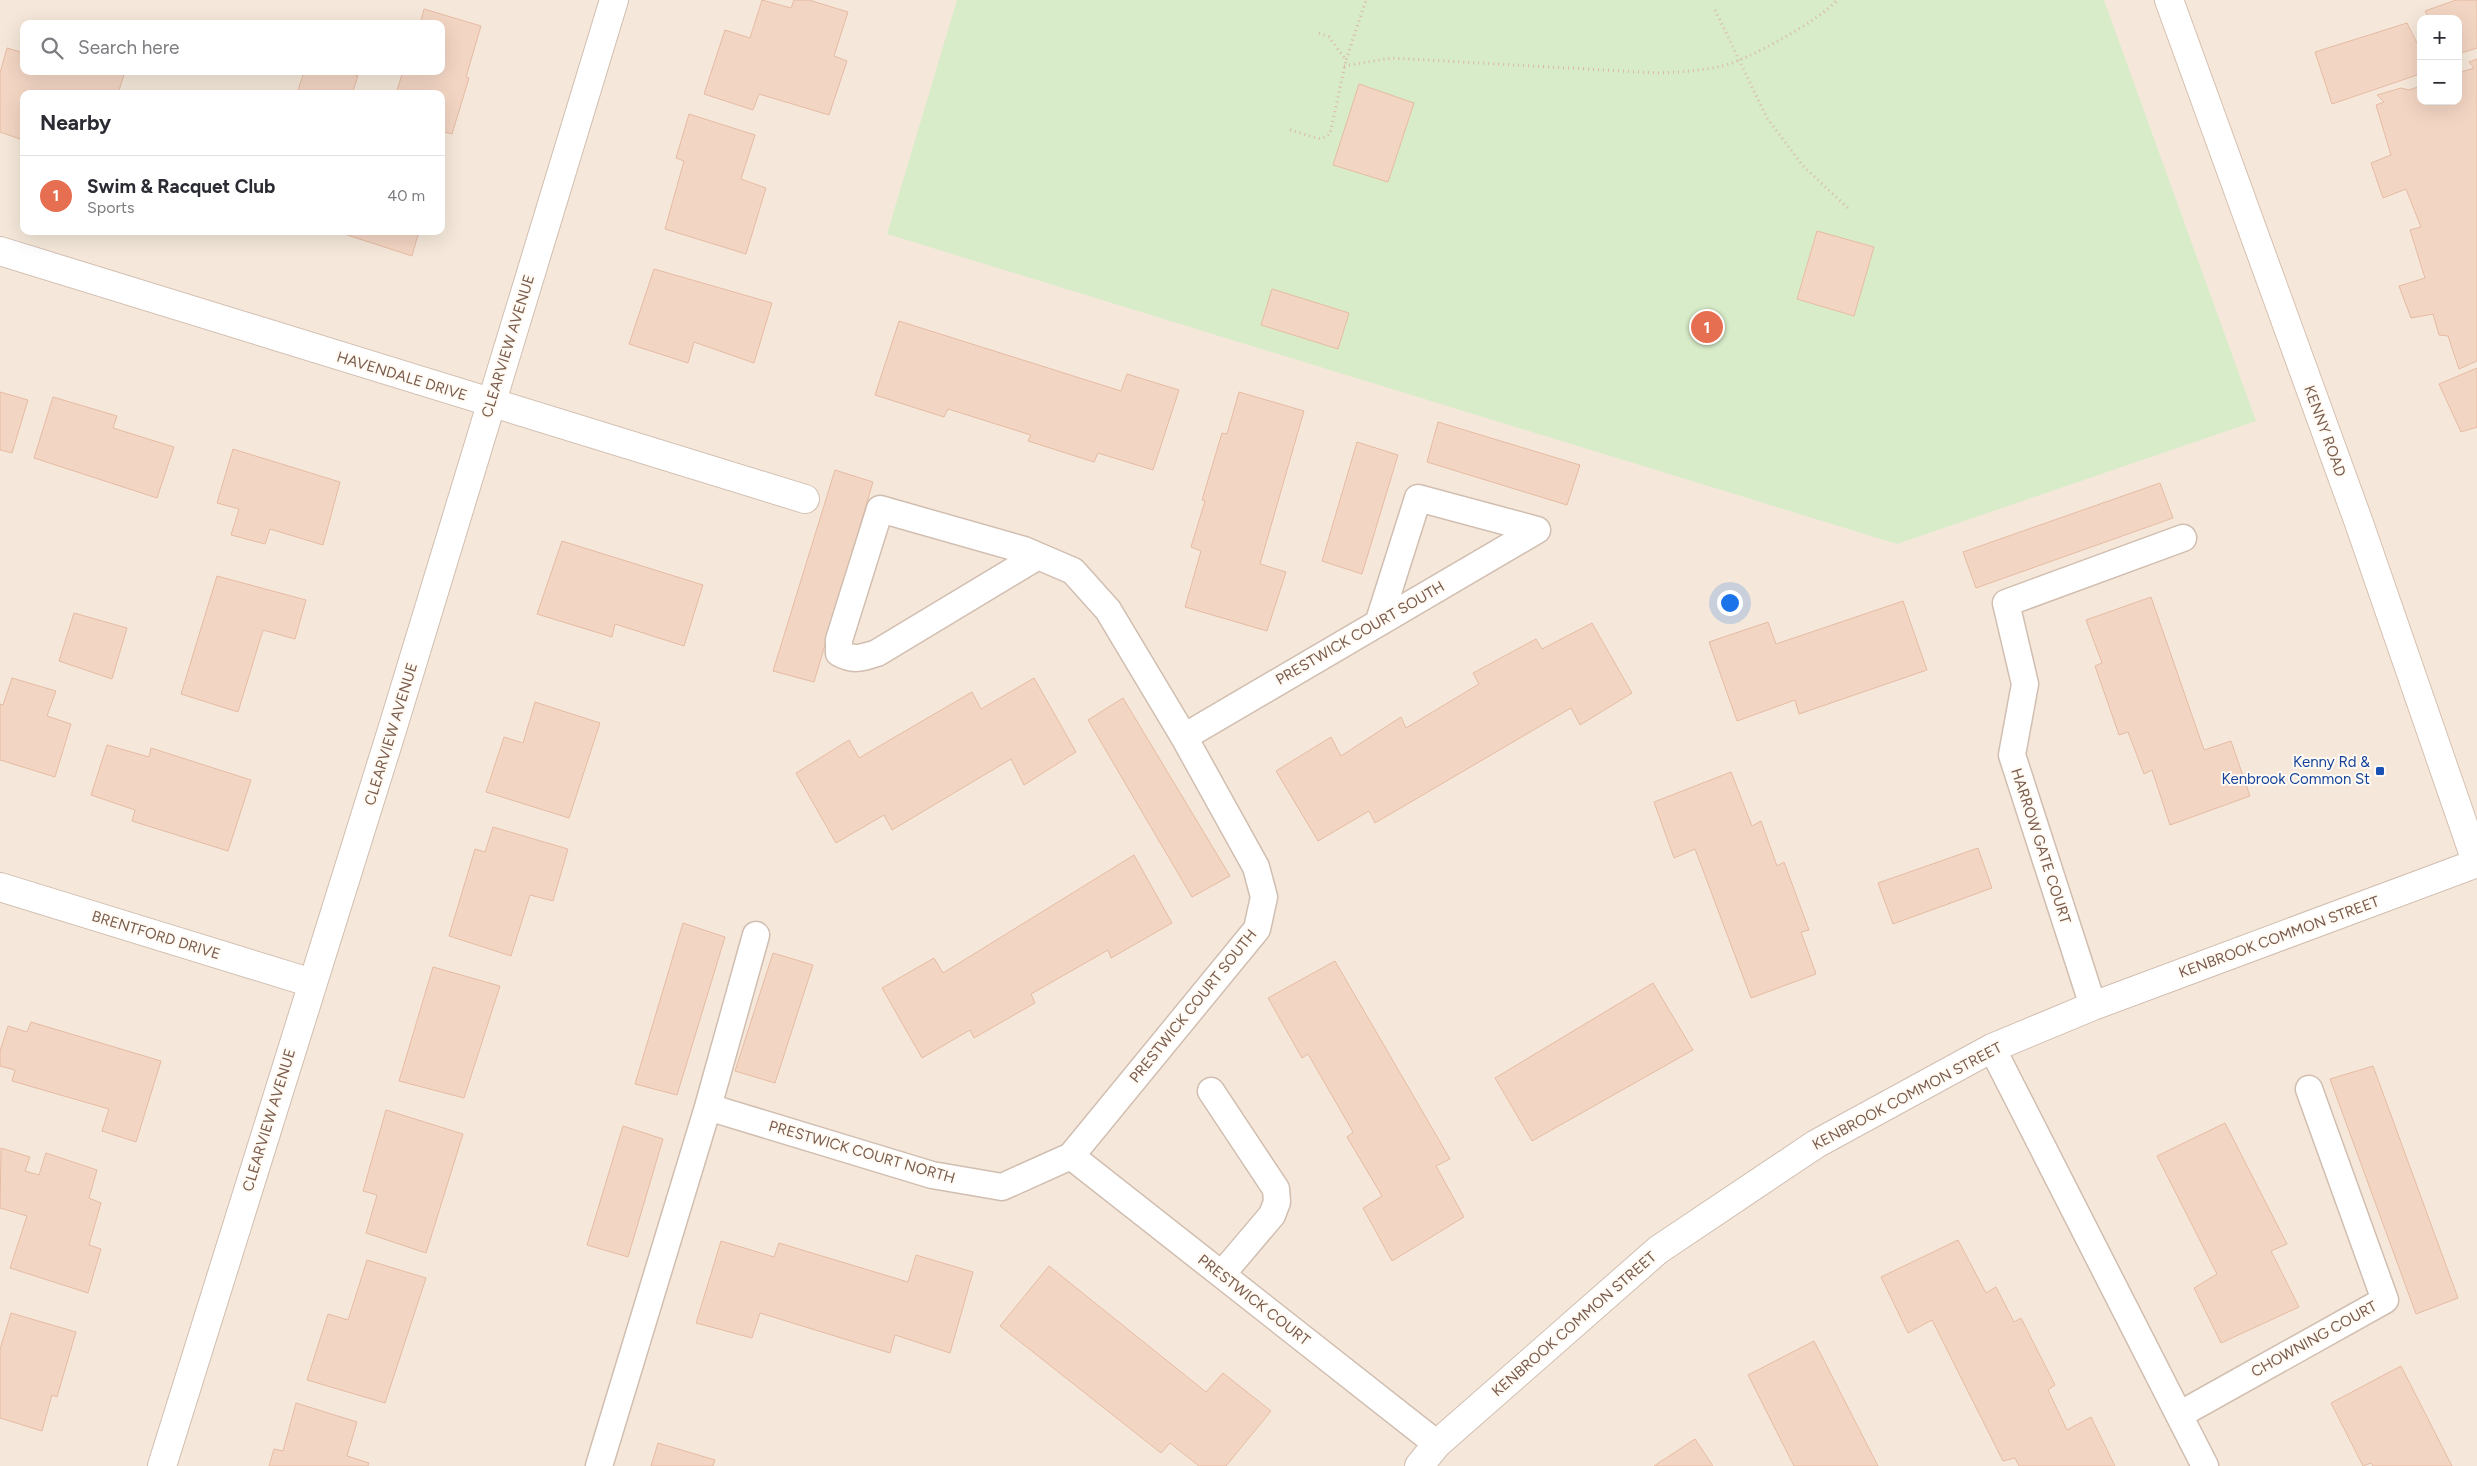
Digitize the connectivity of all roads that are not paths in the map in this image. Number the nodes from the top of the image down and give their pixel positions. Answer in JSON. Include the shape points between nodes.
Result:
{"nodes":[{"id":1,"x":614,"y":0,"type":"edge"},
{"id":2,"x":2169,"y":0,"type":"edge"},
{"id":3,"x":0,"y":251,"type":"edge"},
{"id":4,"x":491,"y":404,"type":"junction"},
{"id":5,"x":805,"y":498,"type":"dead end"},
{"id":6,"x":2183,"y":538,"type":"dead end"},
{"id":7,"x":1038,"y":556,"type":"junction"},
{"id":8,"x":1379,"y":621,"type":"junction"},
{"id":9,"x":1184,"y":737,"type":"junction"},
{"id":10,"x":2477,"y":863,"type":"edge"},
{"id":11,"x":0,"y":887,"type":"edge"},
{"id":12,"x":756,"y":935,"type":"dead end"},
{"id":13,"x":312,"y":983,"type":"junction"},
{"id":14,"x":2093,"y":1006,"type":"junction"},
{"id":15,"x":1992,"y":1048,"type":"junction"},
{"id":16,"x":2309,"y":1089,"type":"dead end"},
{"id":17,"x":1210,"y":1091,"type":"dead end"},
{"id":18,"x":708,"y":1107,"type":"junction"},
{"id":19,"x":1071,"y":1156,"type":"junction"},
{"id":20,"x":1222,"y":1274,"type":"junction"},
{"id":21,"x":2179,"y":1415,"type":"junction"},
{"id":22,"x":1437,"y":1444,"type":"junction"},
{"id":23,"x":162,"y":1466,"type":"edge"},
{"id":24,"x":599,"y":1466,"type":"edge"},
{"id":25,"x":1419,"y":1466,"type":"edge"},
{"id":26,"x":2205,"y":1466,"type":"edge"}],
"edges":[{"from":1,"to":4,"type":"street","name":"CLEARVIEW AVENUE"},
{"from":2,"to":10,"type":"street","name":"KENNY ROAD","via":[[2359,523]]},
{"from":3,"to":4,"type":"street","name":"HAVENDALE DRIVE"},
{"from":4,"to":5,"type":"street","name":"HAVENDALE DRIVE"},
{"from":4,"to":13,"type":"street","name":"CLEARVIEW AVENUE"},
{"from":6,"to":14,"type":"lane","name":"HARROW GATE COURT","via":[[2006,603],[2025,684],[2012,755]]},
{"from":7,"to":7,"type":"lane","name":"PRESTWICK COURT SOUTH","via":[[880,508],[838,640],[839,653],[860,659],[876,653]]},
{"from":7,"to":9,"type":"lane","name":"PRESTWICK COURT SOUTH","via":[[1073,571],[1108,610]]},
{"from":8,"to":8,"type":"lane","name":"PRESTWICK COURT SOUTH","via":[[1537,530],[1418,498]]},
{"from":8,"to":9,"type":"lane","name":"PRESTWICK COURT SOUTH"},
{"from":9,"to":19,"type":"lane","name":"PRESTWICK COURT SOUTH","via":[[1256,867],[1264,897],[1257,929]]},
{"from":10,"to":14,"type":"street","name":"KENBROOK COMMON STREET"},
{"from":11,"to":13,"type":"street","name":"BRENTFORD DRIVE"},
{"from":12,"to":18,"type":"lane"},
{"from":13,"to":23,"type":"street","name":"CLEARVIEW AVENUE"},
{"from":14,"to":15,"type":"street","name":"KENBROOK COMMON STREET"},
{"from":15,"to":21,"type":"lane"},
{"from":15,"to":22,"type":"street","name":"KENBROOK COMMON STREET","via":[[1816,1144],[1658,1250]]},
{"from":16,"to":21,"type":"lane","name":"CHOWNING COURT","via":[[2385,1300]]},
{"from":17,"to":20,"type":"lane","via":[[1276,1189],[1278,1202],[1272,1215]]},
{"from":18,"to":19,"type":"lane","name":"PRESTWICK COURT NORTH","via":[[932,1175],[1002,1187]]},
{"from":18,"to":24,"type":"lane"},
{"from":19,"to":20,"type":"lane","name":"PRESTWICK COURT"},
{"from":20,"to":22,"type":"lane","name":"PRESTWICK COURT"},
{"from":21,"to":26,"type":"lane"},
{"from":22,"to":25,"type":"street","name":"KENBROOK COMMON STREET"}]}
